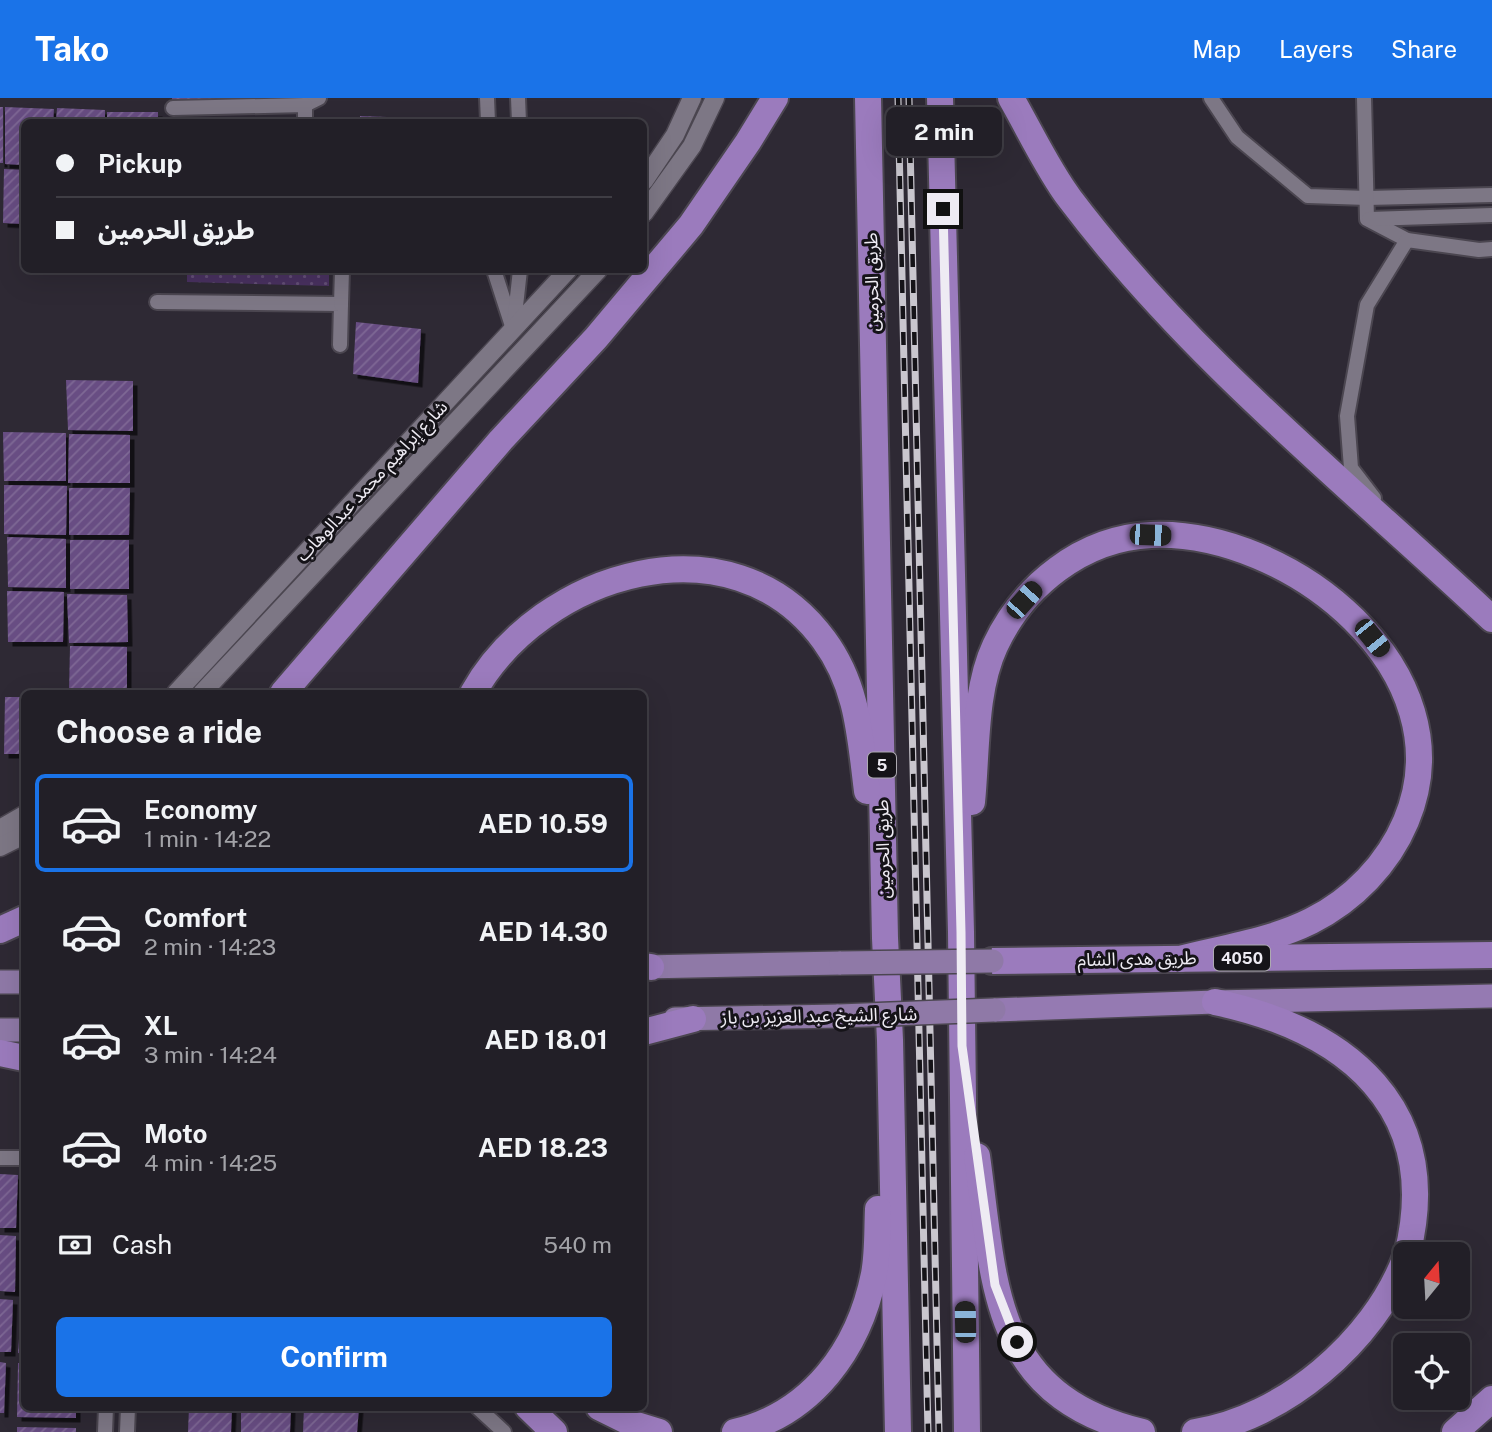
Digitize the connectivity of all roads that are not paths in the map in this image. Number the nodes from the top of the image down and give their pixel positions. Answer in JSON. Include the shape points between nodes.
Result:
{"nodes":[{"id":1,"x":320,"y":98,"type":"edge"},
{"id":2,"x":487,"y":98,"type":"edge"},
{"id":3,"x":518,"y":98,"type":"edge"},
{"id":4,"x":692,"y":98,"type":"edge"},
{"id":5,"x":715,"y":98,"type":"edge"},
{"id":6,"x":775,"y":98,"type":"edge"},
{"id":7,"x":868,"y":98,"type":"edge"},
{"id":8,"x":940,"y":98,"type":"edge"},
{"id":9,"x":1011,"y":98,"type":"edge"},
{"id":10,"x":1211,"y":98,"type":"edge"},
{"id":11,"x":1364,"y":98,"type":"edge"},
{"id":12,"x":305,"y":105,"type":"junction"},
{"id":13,"x":173,"y":108,"type":"dead end"},
{"id":14,"x":305,"y":119,"type":"edge"},
{"id":15,"x":488,"y":119,"type":"edge"},
{"id":16,"x":519,"y":119,"type":"edge"},
{"id":17,"x":647,"y":177,"type":"edge"},
{"id":18,"x":1492,"y":195,"type":"edge"},
{"id":19,"x":1367,"y":198,"type":"junction"},
{"id":20,"x":647,"y":210,"type":"edge"},
{"id":21,"x":1492,"y":215,"type":"edge"},
{"id":22,"x":1367,"y":219,"type":"junction"},
{"id":23,"x":1407,"y":240,"type":"junction"},
{"id":24,"x":1492,"y":249,"type":"edge"},
{"id":25,"x":342,"y":273,"type":"edge"},
{"id":26,"x":495,"y":273,"type":"edge"},
{"id":27,"x":520,"y":273,"type":"edge"},
{"id":28,"x":565,"y":273,"type":"edge"},
{"id":29,"x":595,"y":273,"type":"edge"},
{"id":30,"x":157,"y":302,"type":"dead end"},
{"id":31,"x":341,"y":304,"type":"junction"},
{"id":32,"x":513,"y":329,"type":"junction"},
{"id":33,"x":340,"y":345,"type":"dead end"},
{"id":34,"x":1401,"y":534,"type":"junction"},
{"id":35,"x":1492,"y":619,"type":"edge"},
{"id":36,"x":179,"y":690,"type":"edge"},
{"id":37,"x":205,"y":690,"type":"edge"},
{"id":38,"x":286,"y":690,"type":"edge"},
{"id":39,"x":474,"y":690,"type":"edge"},
{"id":40,"x":21,"y":817,"type":"edge"},
{"id":41,"x":0,"y":829,"type":"edge"},
{"id":42,"x":21,"y":836,"type":"edge"},
{"id":43,"x":0,"y":847,"type":"edge"},
{"id":44,"x":21,"y":920,"type":"edge"},
{"id":45,"x":0,"y":930,"type":"edge"},
{"id":46,"x":961,"y":932,"type":"junction"},
{"id":47,"x":885,"y":938,"type":"junction"},
{"id":48,"x":1492,"y":955,"type":"edge"},
{"id":49,"x":1180,"y":959,"type":"junction"},
{"id":50,"x":992,"y":961,"type":"joint"},
{"id":51,"x":647,"y":967,"type":"edge"},
{"id":52,"x":0,"y":982,"type":"edge"},
{"id":53,"x":21,"y":982,"type":"edge"},
{"id":54,"x":1492,"y":996,"type":"edge"},
{"id":55,"x":1215,"y":1002,"type":"junction"},
{"id":56,"x":994,"y":1010,"type":"joint"},
{"id":57,"x":693,"y":1019,"type":"junction"},
{"id":58,"x":647,"y":1020,"type":"edge"},
{"id":59,"x":0,"y":1030,"type":"edge"},
{"id":60,"x":21,"y":1030,"type":"edge"},
{"id":61,"x":647,"y":1031,"type":"edge"},
{"id":62,"x":890,"y":1040,"type":"junction"},
{"id":63,"x":962,"y":1046,"type":"junction"},
{"id":64,"x":0,"y":1053,"type":"edge"},
{"id":65,"x":21,"y":1057,"type":"edge"},
{"id":66,"x":0,"y":1158,"type":"edge"},
{"id":67,"x":21,"y":1158,"type":"edge"},
{"id":68,"x":1409,"y":1242,"type":"edge"},
{"id":69,"x":1393,"y":1284,"type":"edge"},
{"id":70,"x":1492,"y":1399,"type":"edge"},
{"id":71,"x":106,"y":1411,"type":"edge"},
{"id":72,"x":128,"y":1411,"type":"edge"},
{"id":73,"x":481,"y":1411,"type":"edge"},
{"id":74,"x":532,"y":1411,"type":"edge"},
{"id":75,"x":607,"y":1411,"type":"edge"},
{"id":76,"x":106,"y":1432,"type":"edge"},
{"id":77,"x":127,"y":1432,"type":"edge"},
{"id":78,"x":504,"y":1432,"type":"edge"},
{"id":79,"x":554,"y":1432,"type":"edge"},
{"id":80,"x":659,"y":1432,"type":"edge"},
{"id":81,"x":735,"y":1432,"type":"edge"},
{"id":82,"x":898,"y":1432,"type":"edge"},
{"id":83,"x":967,"y":1432,"type":"edge"},
{"id":84,"x":1142,"y":1432,"type":"edge"},
{"id":85,"x":1195,"y":1432,"type":"edge"},
{"id":86,"x":1455,"y":1432,"type":"edge"}],
"edges":[{"from":1,"to":12,"type":"street"},
{"from":2,"to":15,"type":"street"},
{"from":3,"to":16,"type":"street"},
{"from":4,"to":17,"type":"street","via":[[675,135]]},
{"from":5,"to":20,"type":"street","via":[[692,146]]},
{"from":6,"to":38,"type":"highway","via":[[691,225]]},
{"from":7,"to":47,"type":"highway","name":"طريق الحرمين","number":"5"},
{"from":8,"to":46,"type":"highway"},
{"from":9,"to":34,"type":"highway","via":[[1068,197],[1149,297],[1245,393]]},
{"from":10,"to":19,"type":"street","via":[[1237,137],[1308,196]]},
{"from":11,"to":19,"type":"street"},
{"from":12,"to":13,"type":"street"},
{"from":12,"to":14,"type":"street"},
{"from":18,"to":19,"type":"street"},
{"from":19,"to":22,"type":"street"},
{"from":21,"to":22,"type":"street"},
{"from":22,"to":23,"type":"street"},
{"from":23,"to":24,"type":"street"},
{"from":23,"to":34,"type":"street","via":[[1367,305],[1347,416],[1351,468]]},
{"from":25,"to":31,"type":"street"},
{"from":26,"to":32,"type":"street"},
{"from":27,"to":32,"type":"street"},
{"from":28,"to":32,"type":"street","name":"شارع إبراهيم محمد عبدالوهاب"},
{"from":29,"to":37,"type":"street"},
{"from":30,"to":31,"type":"street"},
{"from":31,"to":33,"type":"street"},
{"from":32,"to":36,"type":"street","name":"شارع إبراهيم محمد عبدالوهاب"},
{"from":34,"to":35,"type":"highway"},
{"from":39,"to":47,"type":"highway","via":[[489,667],[530,627],[565,604],[626,577],[667,569],[701,569],[733,575],[777,595],[825,640],[858,712]]},
{"from":40,"to":41,"type":"street"},
{"from":42,"to":43,"type":"street"},
{"from":44,"to":45,"type":"highway"},
{"from":46,"to":49,"type":"highway","via":[[983,681],[1003,630],[1036,588],[1076,556],[1150,535],[1197,539],[1241,550],[1298,577],[1372,638],[1408,701],[1417,769],[1408,815],[1392,848],[1370,877],[1342,901],[1293,929]]},
{"from":46,"to":63,"type":"highway"},
{"from":47,"to":62,"type":"highway","name":"طريق الحرمين","number":"5"},
{"from":48,"to":49,"type":"highway","name":"طريق هدى الشام","number":"4050"},
{"from":49,"to":50,"type":"highway","name":"طريق هدى الشام","number":"4050"},
{"from":50,"to":51,"type":"main road","bridge":true},
{"from":52,"to":53,"type":"main road"},
{"from":54,"to":55,"type":"highway"},
{"from":55,"to":56,"type":"highway"},
{"from":55,"to":68,"type":"highway","via":[[1262,1014],[1306,1033],[1353,1062],[1384,1095],[1401,1125],[1411,1159],[1414,1218]]},
{"from":56,"to":57,"type":"main road","name":"شارع الشيخ عبد العزيز بن باز","bridge":true},
{"from":57,"to":58,"type":"main road","name":"شارع الشيخ عبد العزيز بن باز"},
{"from":57,"to":61,"type":"highway"},
{"from":59,"to":60,"type":"main road"},
{"from":62,"to":81,"type":"highway","via":[[874,1273],[858,1327],[831,1372],[806,1397],[776,1417]]},
{"from":62,"to":82,"type":"highway","name":"طريق الحرمين","number":"5"},
{"from":63,"to":83,"type":"highway"},
{"from":63,"to":84,"type":"highway","via":[[995,1285],[1008,1324],[1026,1360],[1050,1389],[1091,1415]]},
{"from":64,"to":65,"type":"highway"},
{"from":66,"to":67,"type":"street"},
{"from":69,"to":85,"type":"highway","via":[[1382,1306],[1319,1372],[1260,1411]]},
{"from":70,"to":86,"type":"highway"},
{"from":71,"to":76,"type":"street"},
{"from":72,"to":77,"type":"street"},
{"from":73,"to":78,"type":"street"},
{"from":74,"to":79,"type":"highway"},
{"from":75,"to":80,"type":"highway"}]}
